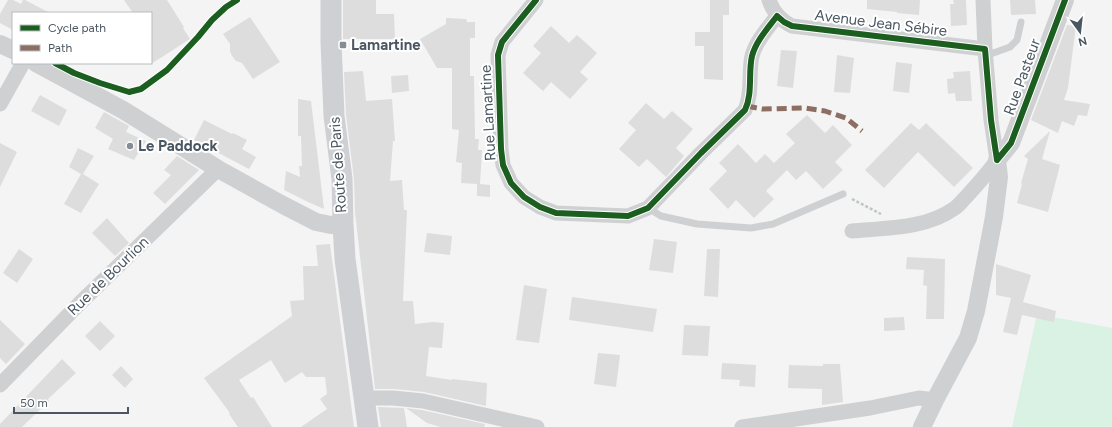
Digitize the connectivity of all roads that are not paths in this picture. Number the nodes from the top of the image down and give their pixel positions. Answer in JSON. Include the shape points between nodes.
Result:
{"nodes":[{"id":1,"x":320,"y":0,"type":"edge"},
{"id":2,"x":331,"y":0,"type":"edge"},
{"id":3,"x":536,"y":0,"type":"edge"},
{"id":4,"x":769,"y":0,"type":"edge"},
{"id":5,"x":983,"y":0,"type":"edge"},
{"id":6,"x":1065,"y":0,"type":"edge"},
{"id":7,"x":777,"y":16,"type":"junction"},
{"id":8,"x":1021,"y":22,"type":"dead end"},
{"id":9,"x":0,"y":44,"type":"edge"},
{"id":10,"x":12,"y":50,"type":"edge"},
{"id":11,"x":985,"y":53,"type":"junction"},
{"id":12,"x":326,"y":62,"type":"junction"},
{"id":13,"x":22,"y":64,"type":"edge"},
{"id":14,"x":38,"y":64,"type":"edge"},
{"id":15,"x":0,"y":104,"type":"edge"},
{"id":16,"x":997,"y":160,"type":"junction"},
{"id":17,"x":218,"y":169,"type":"junction"},
{"id":18,"x":973,"y":189,"type":"junction"},
{"id":19,"x":843,"y":194,"type":"road end"},
{"id":20,"x":997,"y":195,"type":"junction"},
{"id":21,"x":648,"y":208,"type":"junction"},
{"id":22,"x":343,"y":224,"type":"junction"},
{"id":23,"x":852,"y":231,"type":"dead end"},
{"id":24,"x":0,"y":385,"type":"edge"},
{"id":25,"x":363,"y":398,"type":"junction"},
{"id":26,"x":935,"y":400,"type":"junction"},
{"id":27,"x":368,"y":427,"type":"edge"},
{"id":28,"x":537,"y":427,"type":"edge"},
{"id":29,"x":742,"y":427,"type":"edge"},
{"id":30,"x":922,"y":427,"type":"edge"}],
"edges":[{"from":1,"to":12,"type":"main road","name":"Route de Paris"},
{"from":2,"to":12,"type":"main road","name":"Route de Paris"},
{"from":3,"to":21,"type":"street","name":"Rue Lamartine","via":[[502,42],[498,55],[501,148],[503,165],[511,182],[524,198],[556,213],[628,216]]},
{"from":4,"to":7,"type":"street"},
{"from":5,"to":11,"type":"street"},
{"from":6,"to":16,"type":"street","name":"Rue Pasteur","via":[[1014,137]]},
{"from":7,"to":11,"type":"street","name":"Avenue Jean Sébire","via":[[792,26]]},
{"from":7,"to":21,"type":"street","via":[[758,42],[752,56],[745,110]]},
{"from":8,"to":11,"type":"lane","via":[[1017,40],[1010,47]]},
{"from":9,"to":10,"type":"street"},
{"from":11,"to":16,"type":"street"},
{"from":12,"to":22,"type":"main road","name":"Route de Paris","via":[[342,179]]},
{"from":13,"to":15,"type":"street"},
{"from":14,"to":17,"type":"street","via":[[123,110]]},
{"from":16,"to":18,"type":"street"},
{"from":16,"to":20,"type":"street"},
{"from":17,"to":22,"type":"street","via":[[316,222]]},
{"from":17,"to":24,"type":"street","name":"Rue de Bourlion"},
{"from":18,"to":20,"type":"street","via":[[989,189]]},
{"from":18,"to":23,"type":"street","via":[[957,207],[930,221]]},
{"from":19,"to":21,"type":"lane","via":[[773,224],[751,228],[697,224],[661,216]]},
{"from":20,"to":26,"type":"street","via":[[976,311],[968,338]]},
{"from":22,"to":25,"type":"main road","name":"Route de Paris","via":[[345,259]]},
{"from":25,"to":27,"type":"main road","name":"Route de Paris"},
{"from":25,"to":28,"type":"street","via":[[423,402]]},
{"from":26,"to":29,"type":"street","via":[[919,398]]},
{"from":26,"to":30,"type":"street"}]}
